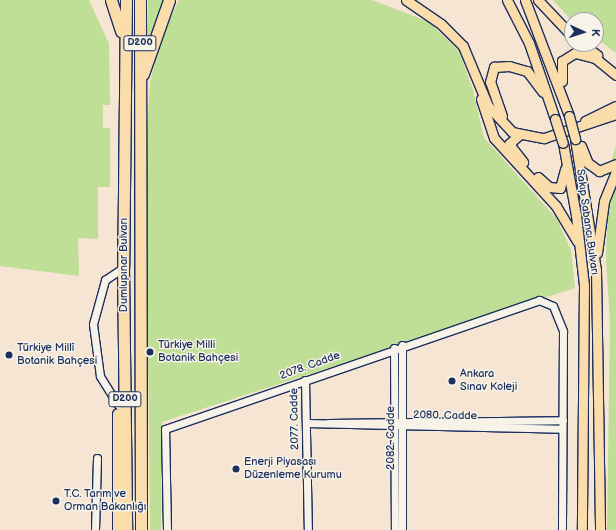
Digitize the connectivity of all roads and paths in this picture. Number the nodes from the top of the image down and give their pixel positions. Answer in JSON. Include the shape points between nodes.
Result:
{"nodes":[{"id":1,"x":111,"y":0,"type":"edge"},
{"id":2,"x":126,"y":0,"type":"edge"},
{"id":3,"x":140,"y":0,"type":"edge"},
{"id":4,"x":169,"y":0,"type":"edge"},
{"id":5,"x":406,"y":0,"type":"edge"},
{"id":6,"x":419,"y":0,"type":"edge"},
{"id":7,"x":507,"y":0,"type":"edge"},
{"id":8,"x":525,"y":0,"type":"edge"},
{"id":9,"x":538,"y":0,"type":"edge"},
{"id":10,"x":564,"y":28,"type":"edge"},
{"id":11,"x":593,"y":52,"type":"edge"},
{"id":12,"x":126,"y":59,"type":"junction"},
{"id":13,"x":616,"y":68,"type":"edge"},
{"id":14,"x":616,"y":75,"type":"edge"},
{"id":15,"x":476,"y":76,"type":"junction"},
{"id":16,"x":140,"y":86,"type":"junction"},
{"id":17,"x":551,"y":104,"type":"junction"},
{"id":18,"x":616,"y":107,"type":"edge"},
{"id":19,"x":568,"y":113,"type":"junction"},
{"id":20,"x":616,"y":114,"type":"edge"},
{"id":21,"x":502,"y":116,"type":"junction"},
{"id":22,"x":616,"y":119,"type":"edge"},
{"id":23,"x":579,"y":126,"type":"junction"},
{"id":24,"x":519,"y":135,"type":"junction"},
{"id":25,"x":575,"y":139,"type":"junction"},
{"id":26,"x":563,"y":146,"type":"junction"},
{"id":27,"x":616,"y":164,"type":"edge"},
{"id":28,"x":616,"y":171,"type":"edge"},
{"id":29,"x":581,"y":251,"type":"junction"},
{"id":30,"x":596,"y":264,"type":"junction"},
{"id":31,"x":123,"y":268,"type":"junction"},
{"id":32,"x":398,"y":346,"type":"junction"},
{"id":33,"x":305,"y":380,"type":"junction"},
{"id":34,"x":118,"y":405,"type":"junction"},
{"id":35,"x":562,"y":420,"type":"junction"},
{"id":36,"x":306,"y":422,"type":"junction"},
{"id":37,"x":398,"y":423,"type":"junction"},
{"id":38,"x":562,"y":429,"type":"junction"},
{"id":39,"x":97,"y":458,"type":"dead end"},
{"id":40,"x":95,"y":530,"type":"edge"},
{"id":41,"x":118,"y":530,"type":"edge"},
{"id":42,"x":126,"y":530,"type":"edge"},
{"id":43,"x":141,"y":530,"type":"edge"},
{"id":44,"x":167,"y":530,"type":"edge"},
{"id":45,"x":308,"y":530,"type":"edge"},
{"id":46,"x":395,"y":530,"type":"edge"},
{"id":47,"x":402,"y":530,"type":"edge"},
{"id":48,"x":562,"y":530,"type":"edge"},
{"id":49,"x":582,"y":530,"type":"edge"},
{"id":50,"x":600,"y":530,"type":"edge"}],
"edges":[{"from":1,"to":12,"type":"highway","via":[[119,18]]},
{"from":2,"to":12,"type":"highway","name":"Dumlupınar Bulvarı","number":"D200"},
{"from":3,"to":16,"type":"highway","name":"Dumlupınar Bulvarı","number":"D200"},
{"from":4,"to":16,"type":"highway"},
{"from":5,"to":15,"type":"main road","via":[[452,34],[468,54]]},
{"from":6,"to":21,"type":"main road","via":[[467,43],[490,97]]},
{"from":7,"to":17,"type":"main road","name":"Sakıp Sabancı Bulvarı","via":[[529,42]]},
{"from":8,"to":19,"type":"main road","name":"Sakıp Sabancı Bulvarı"},
{"from":9,"to":10,"type":"main road"},
{"from":11,"to":13,"type":"main road"},
{"from":12,"to":31,"type":"highway","name":"Dumlupınar Bulvarı","number":"D200"},
{"from":14,"to":19,"type":"main road","via":[[589,55],[575,53],[565,58],[559,70]]},
{"from":15,"to":24,"type":"main road","via":[[492,112]]},
{"from":15,"to":29,"type":"main road","via":[[490,132],[556,206]]},
{"from":16,"to":43,"type":"highway","name":"Dumlupınar Bulvarı","number":"D200"},
{"from":17,"to":21,"type":"main road","via":[[526,71],[498,66],[491,72],[490,82]]},
{"from":17,"to":26,"type":"main road","name":"Sakıp Sabancı Bulvarı","bridge":true},
{"from":18,"to":23,"type":"main road"},
{"from":19,"to":25,"type":"main road","name":"Sakıp Sabancı Bulvarı","bridge":true},
{"from":20,"to":23,"type":"main road"},
{"from":21,"to":23,"type":"main road","via":[[518,129],[534,134]]},
{"from":22,"to":23,"type":"main road"},
{"from":23,"to":24,"type":"main road","via":[[544,138]]},
{"from":24,"to":26,"type":"main road","via":[[510,140],[511,149],[544,183],[556,189],[564,181]]},
{"from":25,"to":27,"type":"main road","via":[[594,169],[603,171]]},
{"from":25,"to":30,"type":"main road","name":"Sakıp Sabancı Bulvarı"},
{"from":26,"to":29,"type":"main road","name":"Sakıp Sabancı Bulvarı"},
{"from":28,"to":30,"type":"main road","via":[[604,201]]},
{"from":29,"to":49,"type":"main road","name":"Sakıp Sabancı Bulvarı"},
{"from":30,"to":50,"type":"main road","name":"Sakıp Sabancı Bulvarı"},
{"from":31,"to":34,"type":"highway","via":[[118,292]]},
{"from":31,"to":34,"type":"street","via":[[105,280],[93,324],[100,376]]},
{"from":31,"to":42,"type":"highway","name":"Dumlupınar Bulvarı","number":"D200"},
{"from":32,"to":33,"type":"street","name":"2078. Cadde"},
{"from":32,"to":35,"type":"street","name":"2078. Cadde","via":[[539,300],[548,302],[556,310],[563,331]]},
{"from":32,"to":37,"type":"street","name":"2082. Cadde"},
{"from":33,"to":36,"type":"street","name":"2077. Cadde"},
{"from":33,"to":44,"type":"street","name":"2078. Cadde","via":[[165,430]]},
{"from":34,"to":41,"type":"highway"},
{"from":35,"to":37,"type":"street","name":"2080. Cadde"},
{"from":35,"to":38,"type":"street"},
{"from":36,"to":37,"type":"street","name":"2080. Cadde"},
{"from":36,"to":45,"type":"street","name":"2077. Cadde"},
{"from":37,"to":38,"type":"street","name":"2080. Cadde"},
{"from":37,"to":46,"type":"street","name":"2082. Cadde"},
{"from":37,"to":47,"type":"street","name":"2082. Cadde"},
{"from":38,"to":48,"type":"street"},
{"from":39,"to":40,"type":"street"}]}
